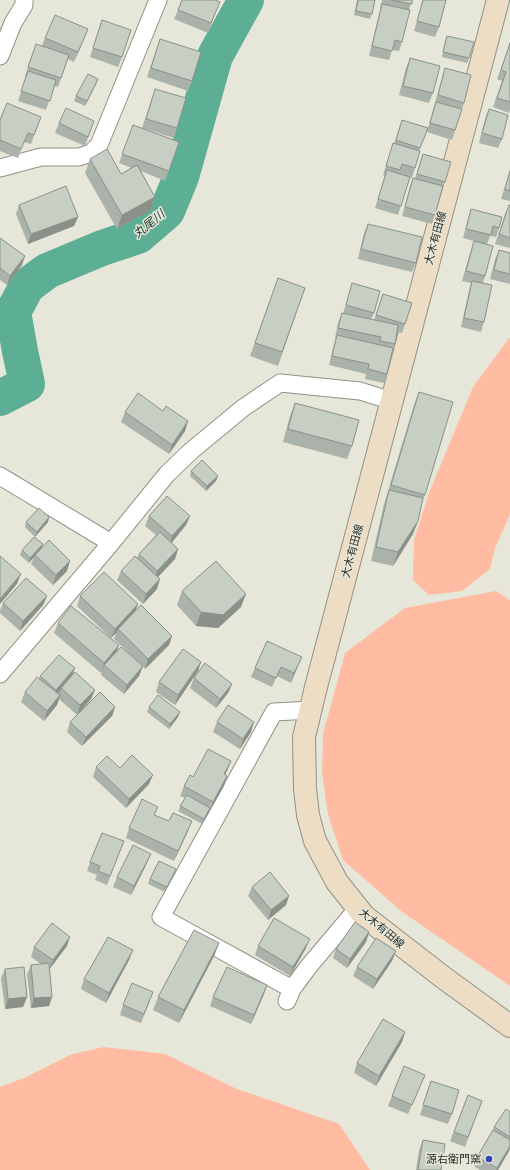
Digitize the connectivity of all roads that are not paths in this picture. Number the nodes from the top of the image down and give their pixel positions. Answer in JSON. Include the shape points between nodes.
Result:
{"nodes":[{"id":1,"x":24,"y":0,"type":"edge"},
{"id":2,"x":158,"y":0,"type":"edge"},
{"id":3,"x":498,"y":0,"type":"edge"},
{"id":4,"x":0,"y":56,"type":"edge"},
{"id":5,"x":0,"y":168,"type":"edge"},
{"id":6,"x":392,"y":400,"type":"junction"},
{"id":7,"x":0,"y":476,"type":"edge"},
{"id":8,"x":111,"y":543,"type":"junction"},
{"id":9,"x":0,"y":674,"type":"edge"},
{"id":10,"x":311,"y":710,"type":"junction"},
{"id":11,"x":358,"y":908,"type":"junction"},
{"id":12,"x":510,"y":1026,"type":"edge"}],
"edges":[{"from":1,"to":4,"type":"street"},
{"from":2,"to":5,"type":"street","via":[[99,145],[91,153],[79,157],[41,157]]},
{"from":3,"to":6,"type":"main road","name":"大木有田線"},
{"from":6,"to":8,"type":"street","via":[[360,391],[280,383],[243,408],[191,451],[167,474]]},
{"from":6,"to":10,"type":"main road","name":"大木有田線"},
{"from":7,"to":8,"type":"street"},
{"from":8,"to":9,"type":"street"},
{"from":10,"to":11,"type":"main road","name":"大木有田線","via":[[304,737],[308,815],[315,840],[337,882]]},
{"from":10,"to":11,"type":"street","via":[[274,712],[161,917],[290,995],[309,966]]},
{"from":11,"to":12,"type":"main road","name":"大木有田線","via":[[364,916]]}]}
